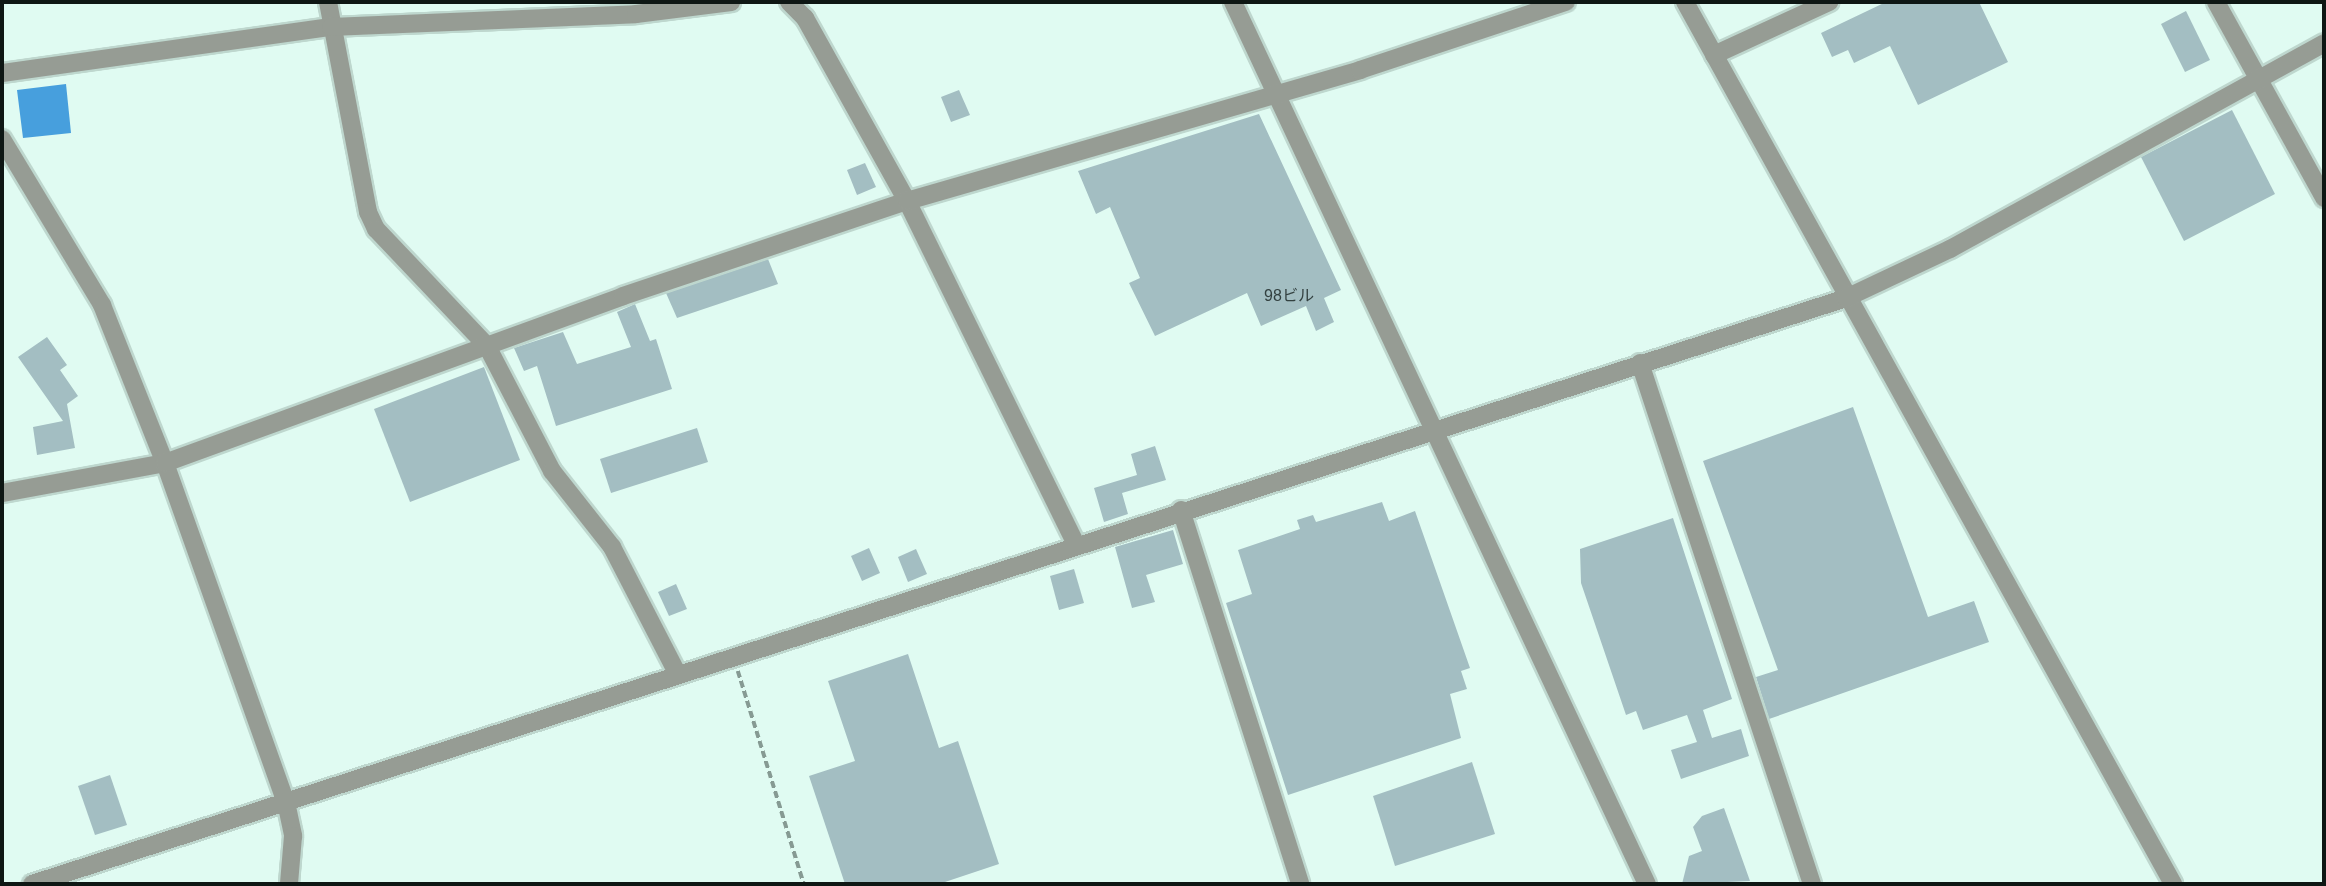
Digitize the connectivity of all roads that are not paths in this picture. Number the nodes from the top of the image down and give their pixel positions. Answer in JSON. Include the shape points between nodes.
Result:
{"nodes":[{"id":1,"x":328,"y":2,"type":"edge"},
{"id":2,"x":731,"y":2,"type":"edge"},
{"id":3,"x":789,"y":2,"type":"edge"},
{"id":4,"x":1233,"y":2,"type":"edge"},
{"id":5,"x":1566,"y":2,"type":"edge"},
{"id":6,"x":1685,"y":2,"type":"edge"},
{"id":7,"x":1829,"y":2,"type":"edge"},
{"id":8,"x":2216,"y":2,"type":"edge"},
{"id":9,"x":616,"y":8,"type":"edge"},
{"id":10,"x":331,"y":27,"type":"junction"},
{"id":11,"x":2324,"y":43,"type":"edge"},
{"id":12,"x":1714,"y":55,"type":"junction"},
{"id":13,"x":2,"y":73,"type":"edge"},
{"id":14,"x":2259,"y":79,"type":"junction"},
{"id":15,"x":1272,"y":94,"type":"junction"},
{"id":16,"x":2,"y":139,"type":"edge"},
{"id":17,"x":2324,"y":198,"type":"edge"},
{"id":18,"x":908,"y":201,"type":"junction"},
{"id":19,"x":1846,"y":298,"type":"junction"},
{"id":20,"x":487,"y":346,"type":"junction"},
{"id":21,"x":1640,"y":363,"type":"junction"},
{"id":22,"x":1430,"y":429,"type":"junction"},
{"id":23,"x":165,"y":463,"type":"junction"},
{"id":24,"x":2,"y":493,"type":"edge"},
{"id":25,"x":1181,"y":510,"type":"junction"},
{"id":26,"x":1076,"y":544,"type":"junction"},
{"id":27,"x":677,"y":673,"type":"junction"},
{"id":28,"x":286,"y":802,"type":"junction"},
{"id":29,"x":32,"y":884,"type":"edge"},
{"id":30,"x":289,"y":884,"type":"edge"},
{"id":31,"x":1300,"y":884,"type":"edge"},
{"id":32,"x":1647,"y":884,"type":"edge"},
{"id":33,"x":1812,"y":884,"type":"edge"},
{"id":34,"x":2173,"y":884,"type":"edge"}],
"edges":[{"from":1,"to":10,"type":"street"},
{"from":2,"to":9,"type":"street"},
{"from":3,"to":18,"type":"street","via":[[805,19]]},
{"from":4,"to":15,"type":"street"},
{"from":5,"to":15,"type":"street"},
{"from":6,"to":12,"type":"street"},
{"from":7,"to":12,"type":"street"},
{"from":8,"to":14,"type":"street"},
{"from":9,"to":10,"type":"street"},
{"from":10,"to":13,"type":"street"},
{"from":10,"to":20,"type":"street","via":[[368,212],[376,229]]},
{"from":11,"to":14,"type":"street"},
{"from":12,"to":19,"type":"street"},
{"from":14,"to":17,"type":"street"},
{"from":14,"to":19,"type":"street","via":[[1950,249]]},
{"from":15,"to":18,"type":"street"},
{"from":15,"to":22,"type":"street"},
{"from":16,"to":23,"type":"street","via":[[103,305]]},
{"from":18,"to":20,"type":"street"},
{"from":18,"to":26,"type":"street"},
{"from":19,"to":21,"type":"street"},
{"from":19,"to":34,"type":"street"},
{"from":20,"to":23,"type":"street"},
{"from":20,"to":27,"type":"street","via":[[552,471],[612,547]]},
{"from":21,"to":22,"type":"street"},
{"from":21,"to":33,"type":"street"},
{"from":22,"to":25,"type":"street"},
{"from":22,"to":32,"type":"street"},
{"from":23,"to":24,"type":"street"},
{"from":23,"to":28,"type":"street"},
{"from":25,"to":26,"type":"street"},
{"from":25,"to":31,"type":"street"},
{"from":26,"to":27,"type":"street"},
{"from":27,"to":28,"type":"street"},
{"from":28,"to":29,"type":"street"},
{"from":28,"to":30,"type":"street","via":[[293,836]]}]}
